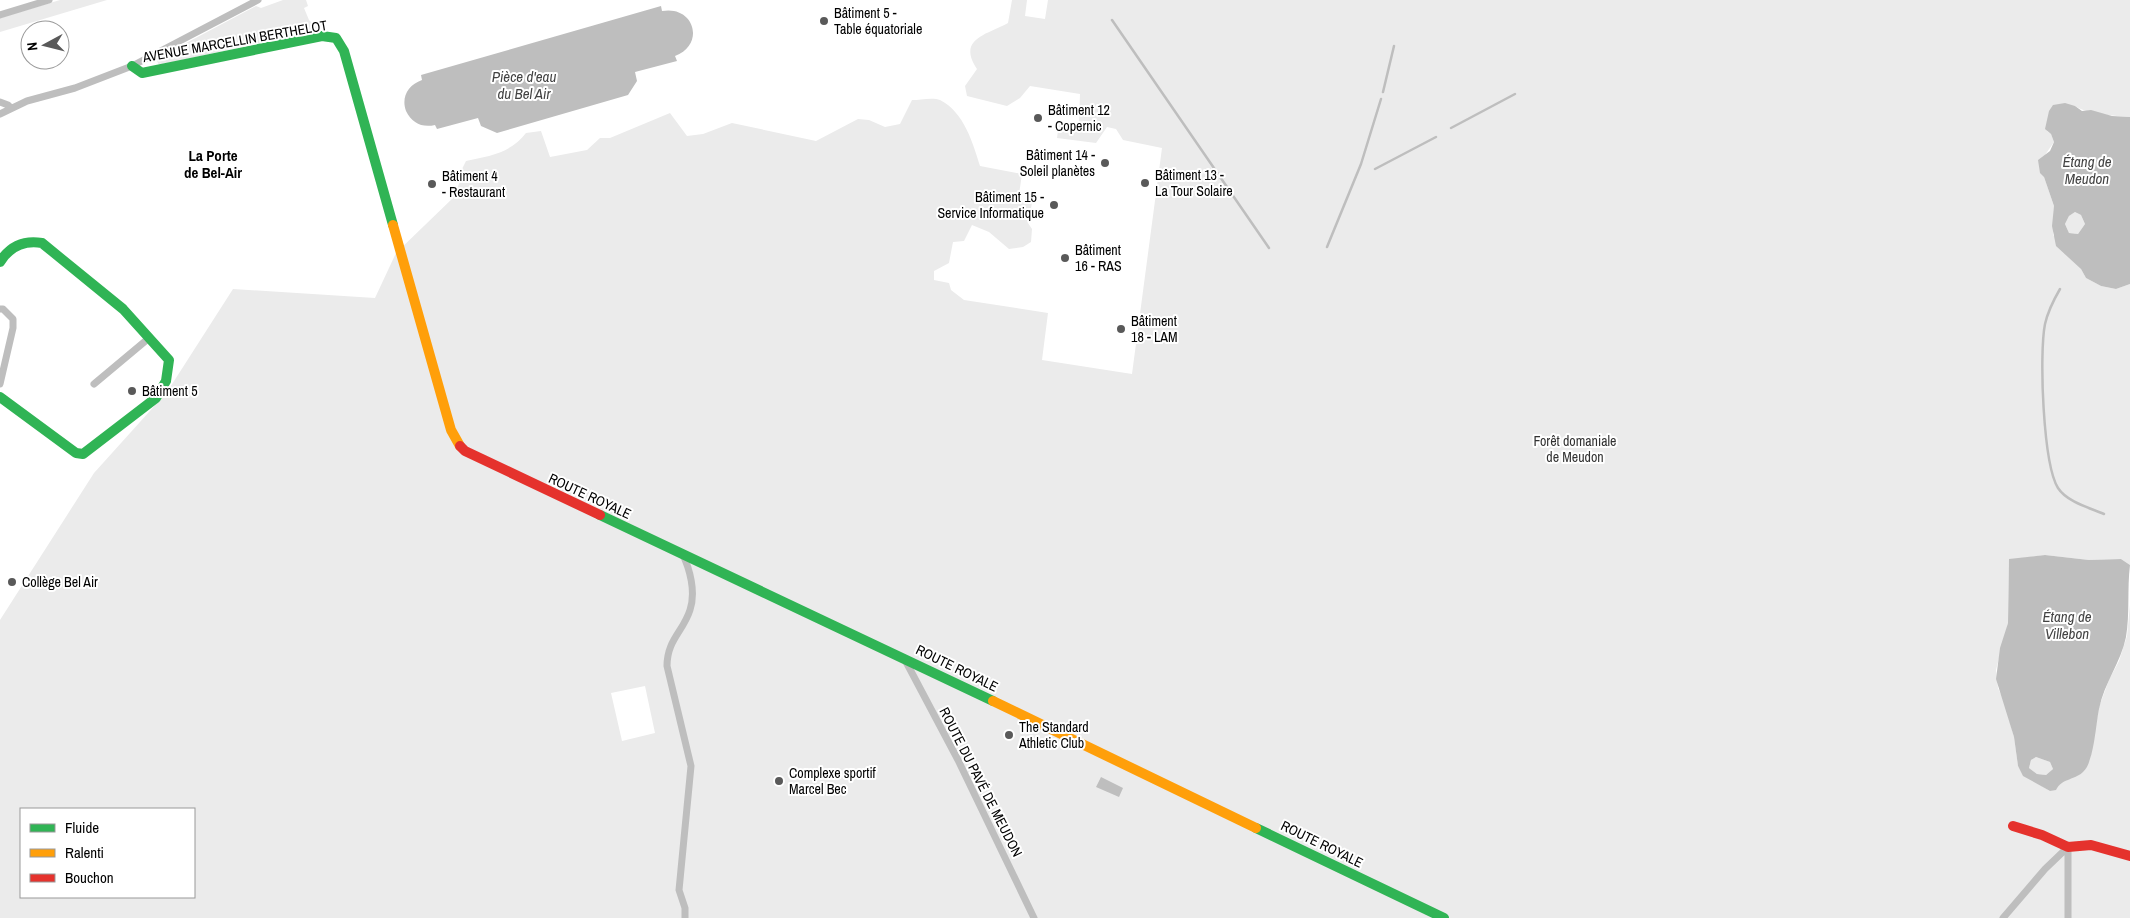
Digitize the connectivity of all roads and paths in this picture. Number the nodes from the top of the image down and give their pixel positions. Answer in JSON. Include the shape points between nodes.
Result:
{"nodes":[{"id":1,"x":50,"y":0,"type":"edge"},
{"id":2,"x":258,"y":0,"type":"edge"},
{"id":3,"x":0,"y":14,"type":"edge"},
{"id":4,"x":132,"y":66,"type":"junction"},
{"id":5,"x":0,"y":102,"type":"edge"},
{"id":6,"x":11,"y":108,"type":"junction"},
{"id":7,"x":0,"y":114,"type":"edge"},
{"id":8,"x":0,"y":262,"type":"edge"},
{"id":9,"x":0,"y":309,"type":"edge"},
{"id":10,"x":149,"y":338,"type":"junction"},
{"id":11,"x":0,"y":384,"type":"edge"},
{"id":12,"x":94,"y":384,"type":"dead end"},
{"id":13,"x":0,"y":397,"type":"edge"},
{"id":14,"x":458,"y":445,"type":"joint"},
{"id":15,"x":681,"y":553,"type":"junction"},
{"id":16,"x":904,"y":658,"type":"junction"},
{"id":17,"x":2013,"y":826,"type":"dead end"},
{"id":18,"x":2068,"y":847,"type":"junction"},
{"id":19,"x":2130,"y":856,"type":"edge"},
{"id":20,"x":685,"y":918,"type":"edge"},
{"id":21,"x":1034,"y":918,"type":"edge"},
{"id":22,"x":1444,"y":918,"type":"edge"},
{"id":23,"x":2004,"y":918,"type":"edge"},
{"id":24,"x":2068,"y":918,"type":"edge"}],
"edges":[{"from":1,"to":3,"type":"street"},
{"from":2,"to":4,"type":"street"},
{"from":4,"to":6,"type":"street"},
{"from":4,"to":14,"type":"street","name":"AVENUE MARCELLIN BERTHELOT","via":[[142,73],[322,36],[337,38],[344,51],[453,438]]},
{"from":5,"to":6,"type":"street"},
{"from":6,"to":7,"type":"street"},
{"from":8,"to":10,"type":"street","via":[[14,246],[30,240],[42,243],[123,309]]},
{"from":9,"to":11,"type":"street","via":[[13,319],[14,328]]},
{"from":10,"to":12,"type":"street"},
{"from":10,"to":13,"type":"street","via":[[169,360],[166,380],[156,398],[83,454],[76,453]]},
{"from":14,"to":15,"type":"street","name":"ROUTE ROYALE"},
{"from":15,"to":16,"type":"street","name":"ROUTE ROYALE"},
{"from":15,"to":20,"type":"street","via":[[690,575],[692,597],[690,610],[667,652],[667,666],[691,766],[680,890]]},
{"from":16,"to":21,"type":"street","name":"ROUTE DU PAVÉ DE MEUDON","via":[[958,760]]},
{"from":16,"to":22,"type":"street","name":"ROUTE ROYALE"},
{"from":17,"to":18,"type":"street"},
{"from":18,"to":19,"type":"street","via":[[2091,845]]},
{"from":18,"to":23,"type":"street"},
{"from":18,"to":24,"type":"street"}]}
